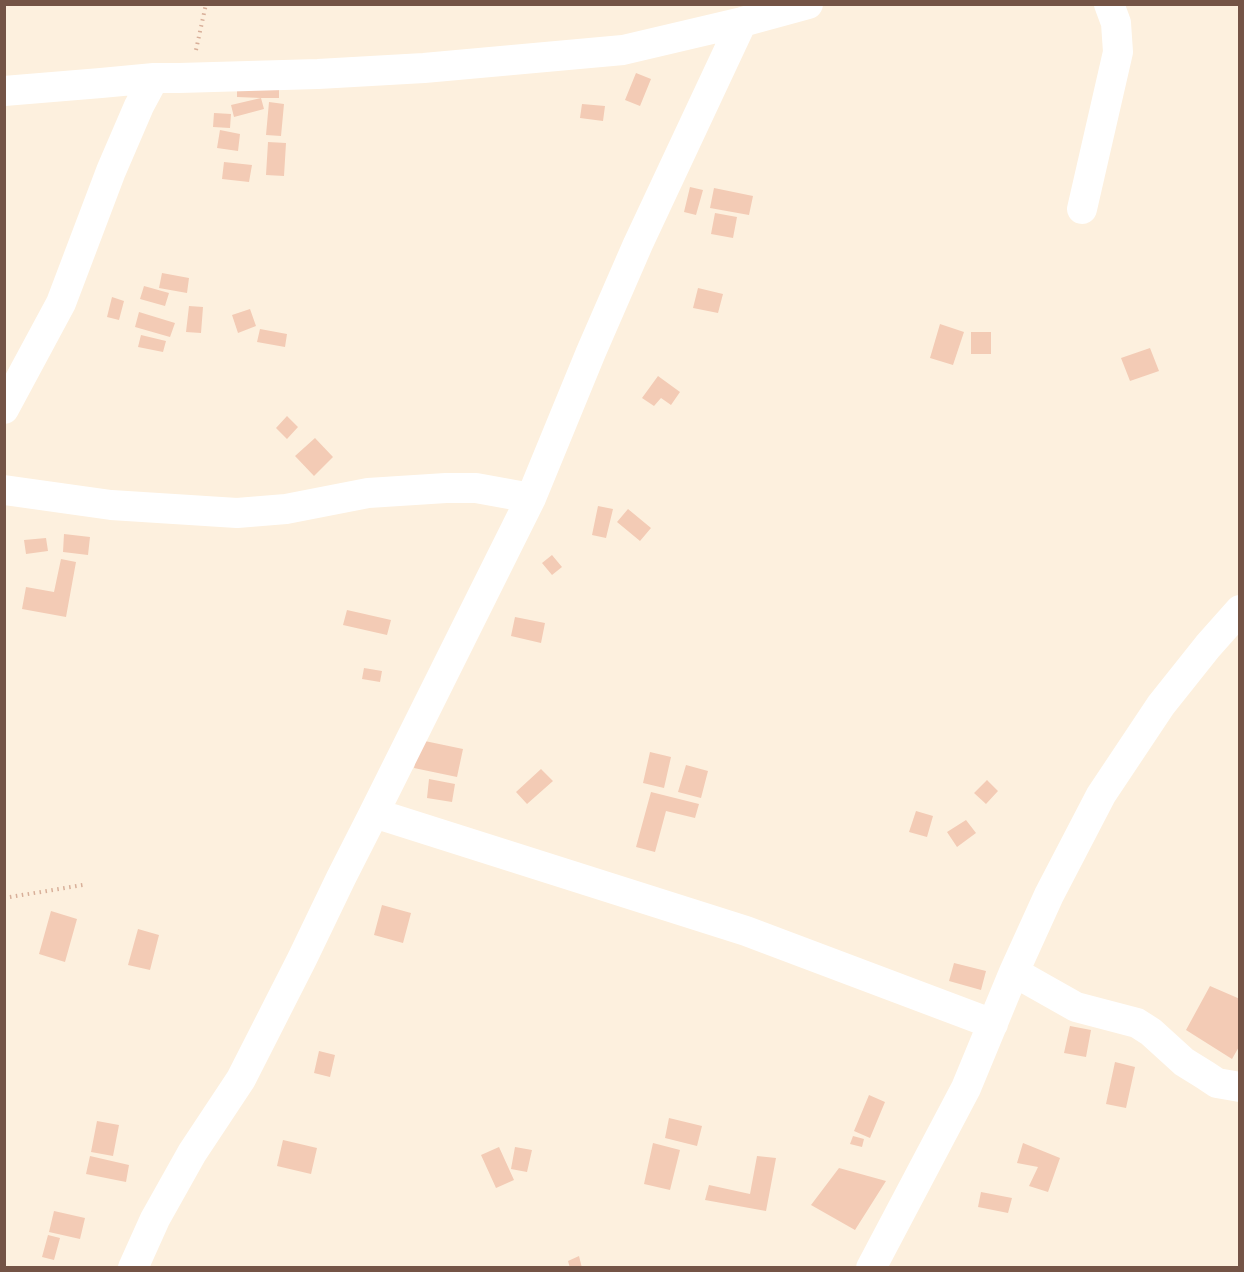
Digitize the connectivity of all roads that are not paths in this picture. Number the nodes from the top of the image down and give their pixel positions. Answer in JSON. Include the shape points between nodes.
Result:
{"nodes":[{"id":1,"x":808,"y":4,"type":"edge"},
{"id":2,"x":1109,"y":4,"type":"edge"},
{"id":3,"x":742,"y":22,"type":"junction"},
{"id":4,"x":167,"y":78,"type":"junction"},
{"id":5,"x":4,"y":91,"type":"edge"},
{"id":6,"x":1082,"y":209,"type":"dead end"},
{"id":7,"x":4,"y":409,"type":"edge"},
{"id":8,"x":4,"y":490,"type":"edge"},
{"id":9,"x":531,"y":498,"type":"junction"},
{"id":10,"x":1239,"y":610,"type":"edge"},
{"id":11,"x":374,"y":813,"type":"junction"},
{"id":12,"x":1014,"y":972,"type":"junction"},
{"id":13,"x":993,"y":1024,"type":"junction"},
{"id":14,"x":1239,"y":1087,"type":"edge"},
{"id":15,"x":133,"y":1268,"type":"edge"},
{"id":16,"x":871,"y":1268,"type":"edge"}],
"edges":[{"from":1,"to":3,"type":"street"},
{"from":2,"to":6,"type":"street","via":[[1116,23],[1118,52]]},
{"from":3,"to":4,"type":"street","via":[[623,50],[424,68]]},
{"from":3,"to":9,"type":"street","via":[[638,244]]},
{"from":4,"to":5,"type":"street"},
{"from":4,"to":7,"type":"street","via":[[139,106],[61,303]]},
{"from":8,"to":9,"type":"street","via":[[111,505],[237,513],[286,509],[368,493],[446,488],[476,488]]},
{"from":9,"to":11,"type":"street"},
{"from":10,"to":12,"type":"street","via":[[1161,705],[1101,795]]},
{"from":11,"to":13,"type":"street","via":[[746,931]]},
{"from":11,"to":15,"type":"street","via":[[241,1079],[192,1153]]},
{"from":12,"to":13,"type":"street"},
{"from":12,"to":14,"type":"street","via":[[1076,1007],[1137,1023],[1217,1083]]},
{"from":13,"to":16,"type":"street","via":[[966,1088]]}]}
